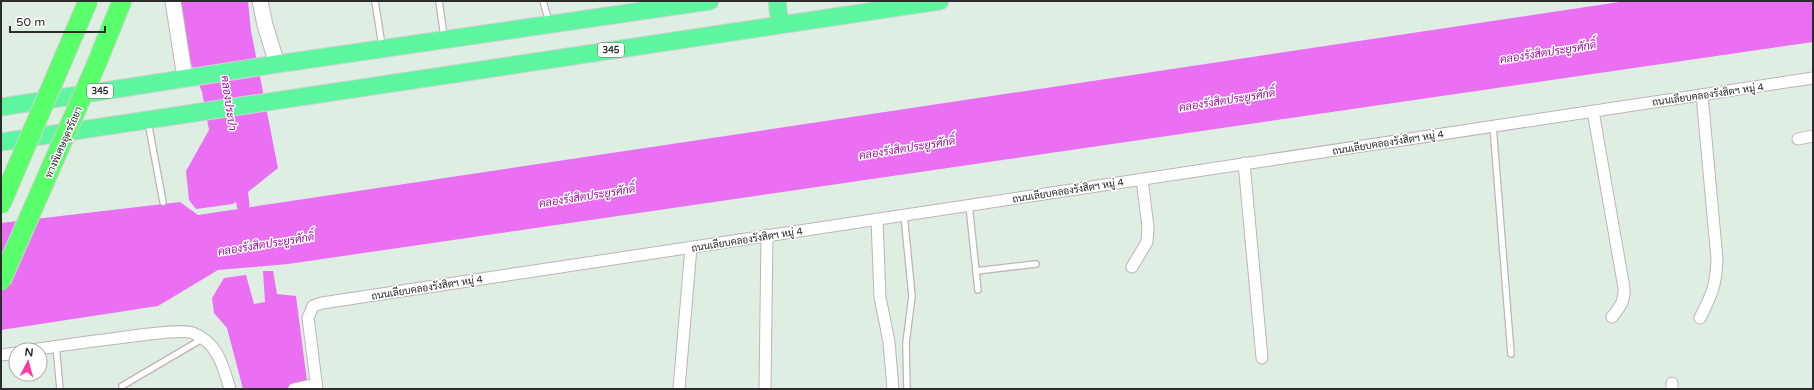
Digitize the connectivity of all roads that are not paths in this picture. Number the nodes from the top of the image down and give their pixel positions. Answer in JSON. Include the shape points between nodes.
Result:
{"nodes":[{"id":1,"x":88,"y":1,"type":"edge"},
{"id":2,"x":122,"y":1,"type":"edge"},
{"id":3,"x":173,"y":1,"type":"edge"},
{"id":4,"x":260,"y":1,"type":"edge"},
{"id":5,"x":374,"y":1,"type":"edge"},
{"id":6,"x":439,"y":1,"type":"edge"},
{"id":7,"x":543,"y":1,"type":"edge"},
{"id":8,"x":710,"y":1,"type":"edge"},
{"id":9,"x":777,"y":1,"type":"edge"},
{"id":10,"x":940,"y":1,"type":"edge"},
{"id":11,"x":550,"y":24,"type":"junction"},
{"id":12,"x":780,"y":25,"type":"junction"},
{"id":13,"x":444,"y":39,"type":"junction"},
{"id":14,"x":382,"y":48,"type":"junction"},
{"id":15,"x":273,"y":65,"type":"junction"},
{"id":16,"x":192,"y":77,"type":"junction"},
{"id":17,"x":1813,"y":78,"type":"edge"},
{"id":18,"x":1702,"y":95,"type":"junction"},
{"id":19,"x":1,"y":107,"type":"edge"},
{"id":20,"x":1593,"y":111,"type":"junction"},
{"id":21,"x":148,"y":120,"type":"junction"},
{"id":22,"x":1493,"y":126,"type":"junction"},
{"id":23,"x":1813,"y":136,"type":"edge"},
{"id":24,"x":1798,"y":139,"type":"dead end"},
{"id":25,"x":1,"y":142,"type":"edge"},
{"id":26,"x":1244,"y":164,"type":"junction"},
{"id":27,"x":1142,"y":179,"type":"junction"},
{"id":28,"x":163,"y":202,"type":"dead end"},
{"id":29,"x":1,"y":204,"type":"edge"},
{"id":30,"x":969,"y":205,"type":"junction"},
{"id":31,"x":904,"y":215,"type":"junction"},
{"id":32,"x":877,"y":219,"type":"junction"},
{"id":33,"x":767,"y":235,"type":"junction"},
{"id":34,"x":691,"y":247,"type":"junction"},
{"id":35,"x":1036,"y":264,"type":"dead end"},
{"id":36,"x":1132,"y":267,"type":"dead end"},
{"id":37,"x":976,"y":271,"type":"junction"},
{"id":38,"x":1,"y":281,"type":"edge"},
{"id":39,"x":978,"y":290,"type":"dead end"},
{"id":40,"x":1612,"y":317,"type":"dead end"},
{"id":41,"x":1700,"y":318,"type":"dead end"},
{"id":42,"x":202,"y":339,"type":"junction"},
{"id":43,"x":56,"y":346,"type":"junction"},
{"id":44,"x":48,"y":347,"type":"edge"},
{"id":45,"x":1511,"y":354,"type":"dead end"},
{"id":46,"x":1262,"y":358,"type":"dead end"},
{"id":47,"x":122,"y":386,"type":"dead end"},
{"id":48,"x":315,"y":386,"type":"edge"},
{"id":49,"x":60,"y":389,"type":"edge"},
{"id":50,"x":230,"y":389,"type":"edge"},
{"id":51,"x":294,"y":389,"type":"edge"},
{"id":52,"x":679,"y":389,"type":"edge"},
{"id":53,"x":765,"y":389,"type":"edge"},
{"id":54,"x":893,"y":389,"type":"edge"},
{"id":55,"x":907,"y":389,"type":"edge"}],
"edges":[{"from":1,"to":29,"type":"highway","bridge":true},
{"from":2,"to":38,"type":"highway","name":"ทางพิเศษอุดรรัถยา","bridge":true},
{"from":3,"to":16,"type":"street"},
{"from":4,"to":15,"type":"street"},
{"from":5,"to":14,"type":"lane"},
{"from":6,"to":13,"type":"lane"},
{"from":7,"to":11,"type":"lane"},
{"from":8,"to":11,"type":"main road","number":"345","via":[[643,8]]},
{"from":9,"to":12,"type":"main road"},
{"from":10,"to":12,"type":"main road","number":"345"},
{"from":11,"to":13,"type":"main road","number":"345"},
{"from":12,"to":21,"type":"main road","number":"345"},
{"from":13,"to":14,"type":"main road","number":"345"},
{"from":14,"to":15,"type":"main road","number":"345"},
{"from":15,"to":16,"type":"main road","number":"345"},
{"from":16,"to":19,"type":"main road","number":"345"},
{"from":17,"to":18,"type":"street","name":"ถนนเลียบคลองรังสิตฯ หมู่ 4"},
{"from":18,"to":20,"type":"street","name":"ถนนเลียบคลองรังสิตฯ หมู่ 4"},
{"from":18,"to":41,"type":"street","via":[[1717,258],[1713,294]]},
{"from":20,"to":22,"type":"street","name":"ถนนเลียบคลองรังสิตฯ หมู่ 4"},
{"from":20,"to":40,"type":"street","via":[[1624,293],[1622,305]]},
{"from":21,"to":25,"type":"main road","number":"345"},
{"from":21,"to":28,"type":"lane"},
{"from":22,"to":26,"type":"street","name":"ถนนเลียบคลองรังสิตฯ หมู่ 4"},
{"from":22,"to":45,"type":"lane"},
{"from":23,"to":24,"type":"street"},
{"from":26,"to":27,"type":"street","name":"ถนนเลียบคลองรังสิตฯ หมู่ 4"},
{"from":26,"to":46,"type":"street"},
{"from":27,"to":30,"type":"street","name":"ถนนเลียบคลองรังสิตฯ หมู่ 4"},
{"from":27,"to":36,"type":"street","via":[[1148,227],[1147,242]]},
{"from":30,"to":31,"type":"street","name":"ถนนเลียบคลองรังสิตฯ หมู่ 4"},
{"from":30,"to":37,"type":"lane"},
{"from":31,"to":32,"type":"street","name":"ถนนเลียบคลองรังสิตฯ หมู่ 4"},
{"from":31,"to":55,"type":"lane","via":[[912,296],[906,343]]},
{"from":32,"to":33,"type":"street","name":"ถนนเลียบคลองรังสิตฯ หมู่ 4"},
{"from":32,"to":54,"type":"street","via":[[880,297],[889,342]]},
{"from":33,"to":34,"type":"street","name":"ถนนเลียบคลองรังสิตฯ หมู่ 4"},
{"from":33,"to":53,"type":"street"},
{"from":34,"to":48,"type":"street","name":"ถนนเลียบคลองรังสิตฯ หมู่ 4","via":[[313,306],[308,318]]},
{"from":34,"to":52,"type":"street"},
{"from":35,"to":37,"type":"lane"},
{"from":37,"to":39,"type":"lane"},
{"from":42,"to":43,"type":"street","via":[[192,332],[164,332]]},
{"from":42,"to":47,"type":"lane"},
{"from":42,"to":50,"type":"street","via":[[216,351],[222,361]]},
{"from":43,"to":44,"type":"street"},
{"from":43,"to":49,"type":"lane"},
{"from":48,"to":51,"type":"street"}]}
